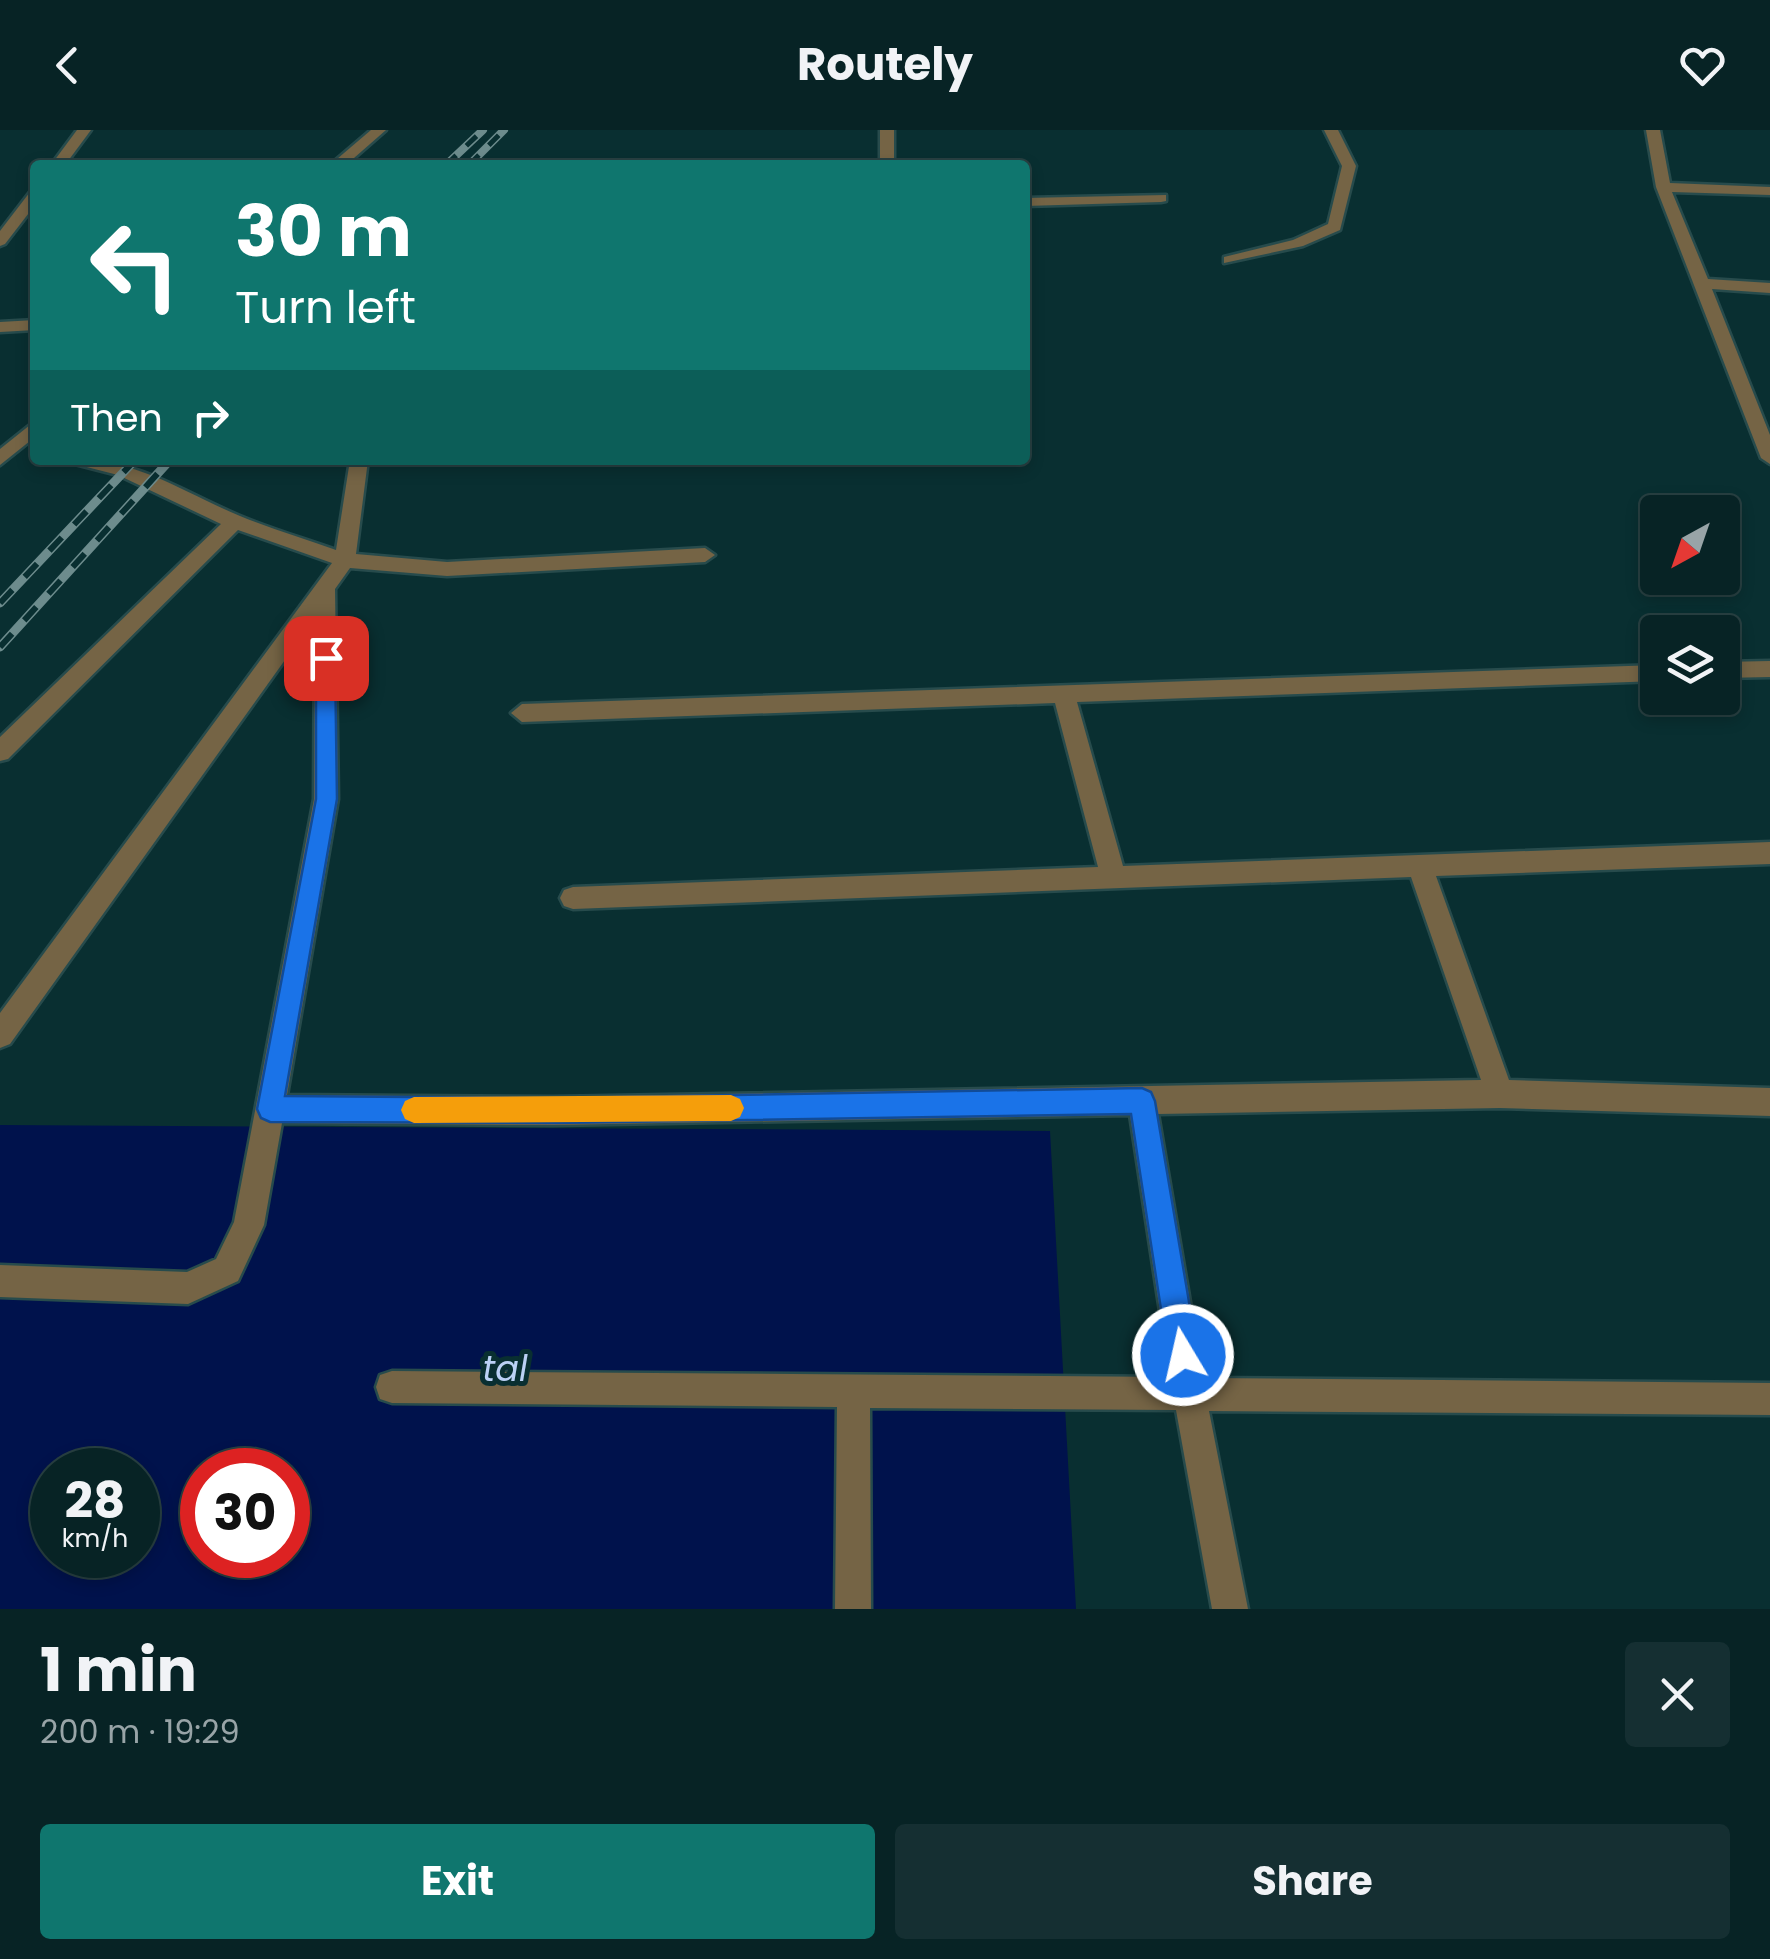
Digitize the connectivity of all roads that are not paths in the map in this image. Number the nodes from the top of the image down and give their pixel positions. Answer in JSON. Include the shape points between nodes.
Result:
{"nodes":[{"id":1,"x":84,"y":130,"type":"edge"},
{"id":2,"x":379,"y":130,"type":"edge"},
{"id":3,"x":886,"y":130,"type":"edge"},
{"id":4,"x":1331,"y":130,"type":"edge"},
{"id":5,"x":1653,"y":130,"type":"edge"},
{"id":6,"x":62,"y":160,"type":"edge"},
{"id":7,"x":343,"y":160,"type":"edge"},
{"id":8,"x":887,"y":160,"type":"edge"},
{"id":9,"x":1663,"y":186,"type":"junction"},
{"id":10,"x":1770,"y":190,"type":"edge"},
{"id":11,"x":1161,"y":198,"type":"dead end"},
{"id":12,"x":30,"y":202,"type":"edge"},
{"id":13,"x":1030,"y":202,"type":"edge"},
{"id":14,"x":0,"y":241,"type":"edge"},
{"id":15,"x":1230,"y":260,"type":"dead end"},
{"id":16,"x":1702,"y":284,"type":"junction"},
{"id":17,"x":1770,"y":288,"type":"edge"},
{"id":18,"x":30,"y":325,"type":"edge"},
{"id":19,"x":0,"y":327,"type":"edge"},
{"id":20,"x":26,"y":447,"type":"edge"},
{"id":21,"x":1770,"y":458,"type":"edge"},
{"id":22,"x":0,"y":459,"type":"edge"},
{"id":23,"x":103,"y":465,"type":"edge"},
{"id":24,"x":358,"y":465,"type":"edge"},
{"id":25,"x":236,"y":522,"type":"junction"},
{"id":26,"x":705,"y":556,"type":"dead end"},
{"id":27,"x":345,"y":560,"type":"junction"},
{"id":28,"x":325,"y":588,"type":"junction"},
{"id":29,"x":1770,"y":669,"type":"edge"},
{"id":30,"x":1740,"y":670,"type":"edge"},
{"id":31,"x":1640,"y":674,"type":"edge"},
{"id":32,"x":1064,"y":694,"type":"junction"},
{"id":33,"x":522,"y":713,"type":"dead end"},
{"id":34,"x":0,"y":752,"type":"edge"},
{"id":35,"x":1770,"y":852,"type":"edge"},
{"id":36,"x":1420,"y":866,"type":"junction"},
{"id":37,"x":1113,"y":877,"type":"junction"},
{"id":38,"x":573,"y":898,"type":"dead end"},
{"id":39,"x":0,"y":1035,"type":"edge"},
{"id":40,"x":1500,"y":1094,"type":"junction"},
{"id":41,"x":1142,"y":1101,"type":"junction"},
{"id":42,"x":1770,"y":1102,"type":"edge"},
{"id":43,"x":270,"y":1109,"type":"junction"},
{"id":44,"x":0,"y":1280,"type":"edge"},
{"id":45,"x":392,"y":1386,"type":"dead end"},
{"id":46,"x":854,"y":1390,"type":"junction"},
{"id":47,"x":1189,"y":1391,"type":"junction"},
{"id":48,"x":1770,"y":1399,"type":"edge"},
{"id":49,"x":853,"y":1609,"type":"edge"},
{"id":50,"x":1230,"y":1609,"type":"edge"}],
"edges":[{"from":1,"to":6,"type":"street"},
{"from":2,"to":7,"type":"street"},
{"from":3,"to":8,"type":"street"},
{"from":4,"to":15,"type":"street","via":[[1349,166],[1335,227]]},
{"from":5,"to":9,"type":"street"},
{"from":9,"to":10,"type":"street"},
{"from":9,"to":16,"type":"street"},
{"from":11,"to":13,"type":"street"},
{"from":12,"to":14,"type":"street"},
{"from":16,"to":17,"type":"street"},
{"from":16,"to":21,"type":"street"},
{"from":18,"to":19,"type":"street"},
{"from":20,"to":22,"type":"street"},
{"from":23,"to":25,"type":"street"},
{"from":24,"to":27,"type":"street"},
{"from":25,"to":27,"type":"street"},
{"from":25,"to":34,"type":"street"},
{"from":26,"to":27,"type":"street","via":[[448,569]]},
{"from":27,"to":28,"type":"street"},
{"from":28,"to":39,"type":"street"},
{"from":28,"to":43,"type":"street","via":[[326,799]]},
{"from":29,"to":30,"type":"street"},
{"from":31,"to":32,"type":"street"},
{"from":32,"to":33,"type":"street"},
{"from":32,"to":37,"type":"street"},
{"from":35,"to":36,"type":"street"},
{"from":36,"to":37,"type":"street"},
{"from":36,"to":40,"type":"street"},
{"from":37,"to":38,"type":"street"},
{"from":40,"to":41,"type":"street"},
{"from":40,"to":42,"type":"street"},
{"from":41,"to":43,"type":"street"},
{"from":41,"to":47,"type":"street"},
{"from":43,"to":44,"type":"street","via":[[249,1225],[227,1270],[188,1288]]},
{"from":45,"to":46,"type":"street"},
{"from":46,"to":47,"type":"street"},
{"from":46,"to":49,"type":"street"},
{"from":47,"to":48,"type":"street"},
{"from":47,"to":50,"type":"street"}]}
